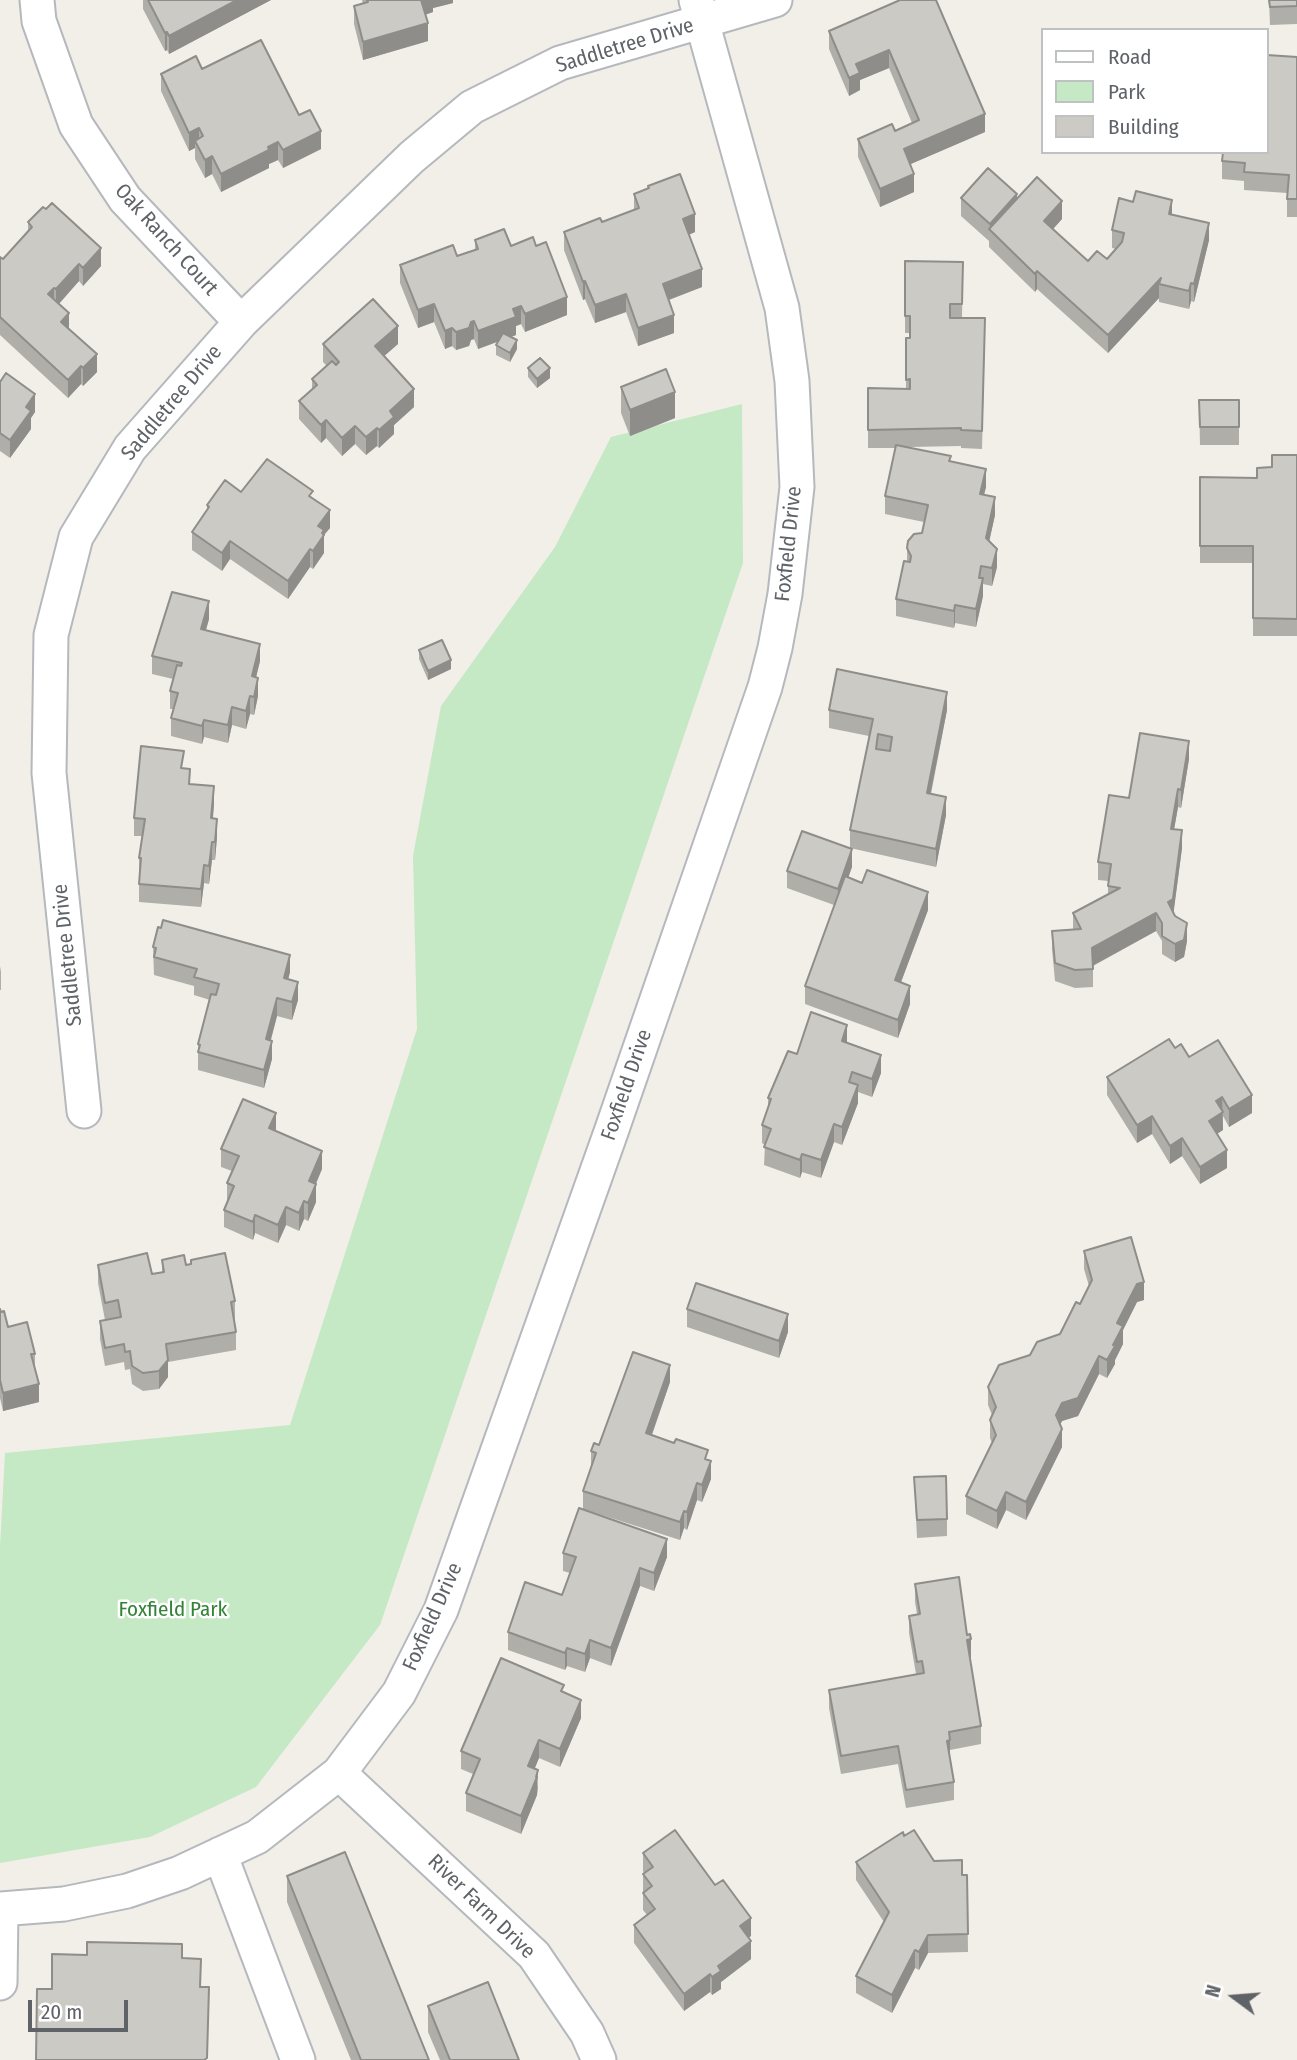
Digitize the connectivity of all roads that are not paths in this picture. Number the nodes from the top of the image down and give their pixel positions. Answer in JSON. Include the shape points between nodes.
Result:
{"nodes":[{"id":1,"x":37,"y":0,"type":"edge"},
{"id":2,"x":775,"y":0,"type":"edge"},
{"id":3,"x":700,"y":11,"type":"edge"},
{"id":4,"x":241,"y":322,"type":"junction"},
{"id":5,"x":84,"y":1111,"type":"dead end"},
{"id":6,"x":339,"y":1773,"type":"junction"},
{"id":7,"x":220,"y":1854,"type":"junction"},
{"id":8,"x":1,"y":1910,"type":"edge"},
{"id":9,"x":0,"y":1983,"type":"edge"},
{"id":10,"x":298,"y":2060,"type":"edge"},
{"id":11,"x":599,"y":2060,"type":"edge"}],
"edges":[{"from":1,"to":4,"type":"street","name":"Oak Ranch Court","via":[[39,21],[76,125],[125,200]]},
{"from":2,"to":3,"type":"street","name":"Saddletree Drive"},
{"from":3,"to":4,"type":"street","name":"Saddletree Drive","via":[[560,64],[472,107],[412,157]]},
{"from":3,"to":6,"type":"street","name":"Foxfield Drive","via":[[782,308],[792,381],[797,486],[775,648],[611,1132],[441,1611],[398,1693]]},
{"from":4,"to":5,"type":"street","name":"Saddletree Drive","via":[[130,448],[76,537],[51,635],[49,773]]},
{"from":6,"to":7,"type":"street","name":"Foxfield Drive","via":[[257,1837]]},
{"from":6,"to":11,"type":"street","name":"River Farm Drive","via":[[534,1955],[587,2033]]},
{"from":7,"to":8,"type":"street","name":"Foxfield Drive","via":[[127,1891]]},
{"from":7,"to":10,"type":"street"},
{"from":8,"to":9,"type":"street"}]}
